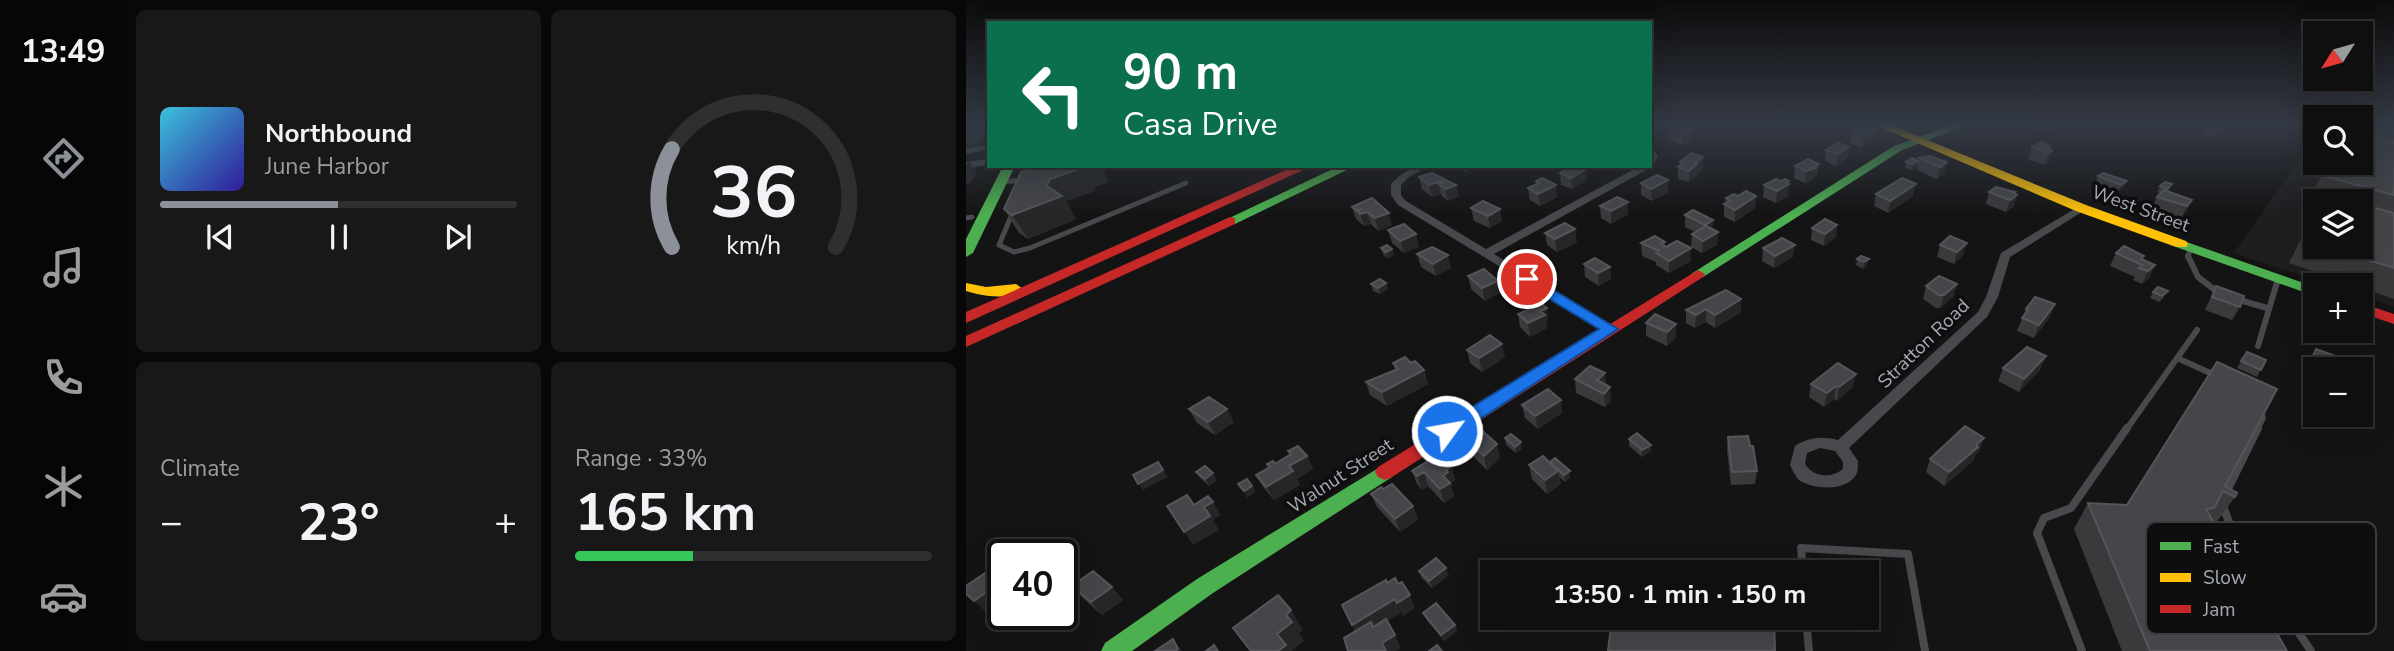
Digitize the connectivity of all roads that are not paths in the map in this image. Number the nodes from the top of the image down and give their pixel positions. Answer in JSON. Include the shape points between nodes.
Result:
{"nodes":[{"id":1,"x":1888,"y":154,"type":"edge"},
{"id":2,"x":1947,"y":154,"type":"edge"},
{"id":3,"x":987,"y":162,"type":"edge"},
{"id":4,"x":966,"y":165,"type":"edge"},
{"id":5,"x":1103,"y":168,"type":"edge"},
{"id":6,"x":1302,"y":168,"type":"edge"},
{"id":7,"x":1345,"y":168,"type":"edge"},
{"id":8,"x":1421,"y":168,"type":"edge"},
{"id":9,"x":1643,"y":168,"type":"edge"},
{"id":10,"x":1005,"y":172,"type":"edge"},
{"id":11,"x":1087,"y":173,"type":"dead end"},
{"id":12,"x":1032,"y":179,"type":"edge"},
{"id":13,"x":1186,"y":183,"type":"dead end"},
{"id":14,"x":2081,"y":208,"type":"junction"},
{"id":15,"x":1013,"y":211,"type":"edge"},
{"id":16,"x":968,"y":220,"type":"edge"},
{"id":17,"x":2190,"y":248,"type":"junction"},
{"id":18,"x":966,"y":253,"type":"edge"},
{"id":19,"x":1485,"y":254,"type":"junction"},
{"id":20,"x":2278,"y":279,"type":"junction"},
{"id":21,"x":1042,"y":284,"type":"junction"},
{"id":22,"x":966,"y":287,"type":"edge"},
{"id":23,"x":2303,"y":288,"type":"edge"},
{"id":24,"x":2267,"y":308,"type":"junction"},
{"id":25,"x":2373,"y":311,"type":"edge"},
{"id":26,"x":966,"y":318,"type":"edge"},
{"id":27,"x":2394,"y":319,"type":"edge"},
{"id":28,"x":1610,"y":329,"type":"junction"},
{"id":29,"x":2197,"y":330,"type":"dead end"},
{"id":30,"x":966,"y":342,"type":"edge"},
{"id":31,"x":2258,"y":346,"type":"dead end"},
{"id":32,"x":2178,"y":358,"type":"junction"},
{"id":33,"x":2220,"y":377,"type":"edge"},
{"id":34,"x":2258,"y":402,"type":"edge"},
{"id":35,"x":1840,"y":447,"type":"dead end"},
{"id":36,"x":2229,"y":522,"type":"edge"},
{"id":37,"x":1802,"y":560,"type":"edge"},
{"id":38,"x":1808,"y":630,"type":"edge"},
{"id":39,"x":2299,"y":634,"type":"edge"},
{"id":40,"x":1113,"y":651,"type":"edge"},
{"id":41,"x":1809,"y":651,"type":"edge"},
{"id":42,"x":1925,"y":651,"type":"edge"},
{"id":43,"x":2082,"y":651,"type":"edge"},
{"id":44,"x":2311,"y":651,"type":"edge"}],
"edges":[{"from":1,"to":28,"type":"main road","name":"Walnut Street"},
{"from":2,"to":14,"type":"main road","name":"West Street"},
{"from":3,"to":4,"type":"street"},
{"from":5,"to":11,"type":"lane"},
{"from":6,"to":21,"type":"main road"},
{"from":7,"to":30,"type":"main road"},
{"from":8,"to":19,"type":"street","via":[[1400,180],[1395,190],[1398,200]]},
{"from":9,"to":19,"type":"street"},
{"from":10,"to":12,"type":"lane"},
{"from":10,"to":16,"type":"main road"},
{"from":10,"to":18,"type":"main road"},
{"from":13,"to":15,"type":"lane","via":[[1014,252],[999,245]]},
{"from":14,"to":17,"type":"main road","name":"West Street"},
{"from":14,"to":35,"type":"street","name":"Stratton Road","via":[[2005,255],[1983,314]]},
{"from":17,"to":20,"type":"main road","name":"West Street"},
{"from":17,"to":24,"type":"lane","via":[[2187,254],[2193,272],[2210,288]]},
{"from":19,"to":28,"type":"street"},
{"from":20,"to":23,"type":"main road","name":"West Street"},
{"from":20,"to":24,"type":"lane"},
{"from":21,"to":22,"type":"main road","via":[[997,291]]},
{"from":21,"to":26,"type":"main road"},
{"from":24,"to":31,"type":"lane"},
{"from":25,"to":27,"type":"main road"},
{"from":28,"to":40,"type":"main road","name":"Walnut Street","via":[[1205,586]]},
{"from":29,"to":32,"type":"lane"},
{"from":32,"to":33,"type":"lane"},
{"from":32,"to":43,"type":"lane","via":[[2071,508],[2044,518],[2037,533]]},
{"from":34,"to":36,"type":"lane","via":[[2263,418],[2221,502]]},
{"from":37,"to":42,"type":"lane","via":[[1801,548],[1908,554]]},
{"from":38,"to":41,"type":"lane"},
{"from":39,"to":44,"type":"lane"}]}
